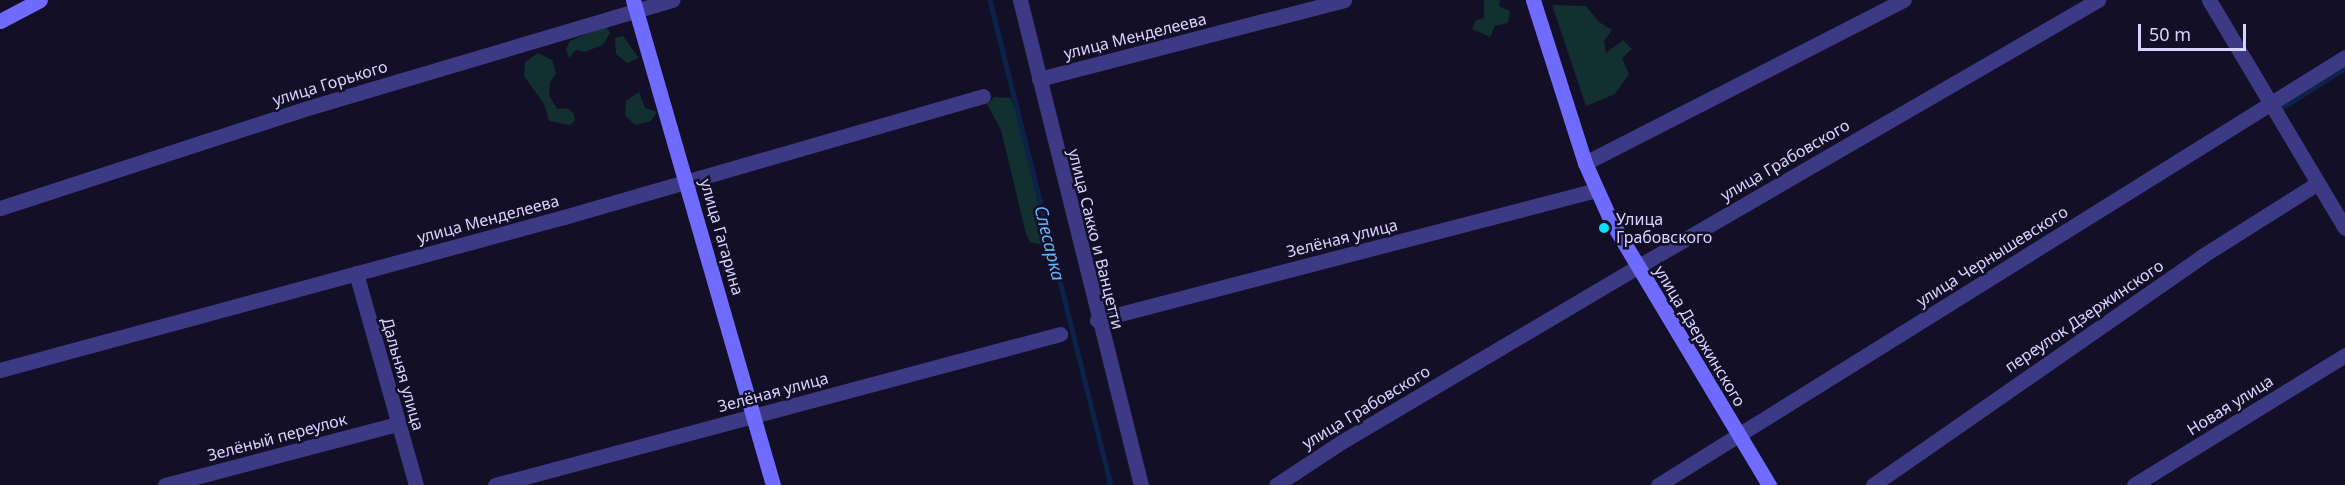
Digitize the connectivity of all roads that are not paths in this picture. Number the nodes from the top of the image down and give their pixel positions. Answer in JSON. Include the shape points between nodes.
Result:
{"nodes":[{"id":1,"x":40,"y":0,"type":"edge"},
{"id":2,"x":673,"y":0,"type":"edge"},
{"id":3,"x":1020,"y":0,"type":"edge"},
{"id":4,"x":1344,"y":0,"type":"edge"},
{"id":5,"x":1533,"y":0,"type":"edge"},
{"id":6,"x":1904,"y":0,"type":"edge"},
{"id":7,"x":2098,"y":0,"type":"edge"},
{"id":8,"x":2209,"y":0,"type":"edge"},
{"id":9,"x":635,"y":5,"type":"edge"},
{"id":10,"x":0,"y":21,"type":"edge"},
{"id":11,"x":2345,"y":57,"type":"edge"},
{"id":12,"x":1039,"y":79,"type":"junction"},
{"id":13,"x":983,"y":96,"type":"dead end"},
{"id":14,"x":2270,"y":104,"type":"junction"},
{"id":15,"x":1585,"y":163,"type":"junction"},
{"id":16,"x":687,"y":181,"type":"junction"},
{"id":17,"x":2318,"y":183,"type":"junction"},
{"id":18,"x":1596,"y":190,"type":"junction"},
{"id":19,"x":0,"y":208,"type":"edge"},
{"id":20,"x":2345,"y":228,"type":"edge"},
{"id":21,"x":1637,"y":267,"type":"junction"},
{"id":22,"x":356,"y":273,"type":"junction"},
{"id":23,"x":1097,"y":320,"type":"junction"},
{"id":24,"x":1060,"y":334,"type":"dead end"},
{"id":25,"x":2345,"y":355,"type":"edge"},
{"id":26,"x":0,"y":369,"type":"edge"},
{"id":27,"x":754,"y":415,"type":"junction"},
{"id":28,"x":398,"y":424,"type":"junction"},
{"id":29,"x":1739,"y":435,"type":"junction"},
{"id":30,"x":165,"y":485,"type":"edge"},
{"id":31,"x":416,"y":485,"type":"edge"},
{"id":32,"x":495,"y":485,"type":"edge"},
{"id":33,"x":773,"y":485,"type":"edge"},
{"id":34,"x":1141,"y":485,"type":"edge"},
{"id":35,"x":1276,"y":485,"type":"edge"},
{"id":36,"x":1658,"y":485,"type":"edge"},
{"id":37,"x":1769,"y":485,"type":"edge"},
{"id":38,"x":1873,"y":485,"type":"edge"},
{"id":39,"x":2134,"y":485,"type":"edge"}],
"edges":[{"from":1,"to":10,"type":"main road"},
{"from":2,"to":9,"type":"street","name":"улица Горького"},
{"from":3,"to":12,"type":"street","name":"улица Сакко и Ванцетти"},
{"from":4,"to":12,"type":"street","name":"улица Менделеева"},
{"from":5,"to":15,"type":"main road","name":"улица Дзержинского"},
{"from":6,"to":15,"type":"street"},
{"from":7,"to":21,"type":"street","name":"улица Грабовского"},
{"from":8,"to":14,"type":"street"},
{"from":9,"to":16,"type":"main road","name":"улица Гагарина"},
{"from":9,"to":19,"type":"street","name":"улица Горького"},
{"from":11,"to":14,"type":"street","name":"улица Чернышевского"},
{"from":12,"to":23,"type":"street","name":"улица Сакко и Ванцетти"},
{"from":13,"to":16,"type":"street","name":"улица Менделеева"},
{"from":14,"to":17,"type":"street"},
{"from":14,"to":29,"type":"street","name":"улица Чернышевского"},
{"from":15,"to":18,"type":"main road","name":"улица Дзержинского"},
{"from":16,"to":22,"type":"street","name":"улица Менделеева"},
{"from":16,"to":27,"type":"main road","name":"улица Гагарина"},
{"from":17,"to":20,"type":"street"},
{"from":17,"to":38,"type":"street","name":"переулок Дзержинского","via":[[2202,256]]},
{"from":18,"to":21,"type":"main road","name":"улица Дзержинского"},
{"from":18,"to":23,"type":"street","name":"Зелёная улица"},
{"from":21,"to":29,"type":"main road","name":"улица Дзержинского"},
{"from":21,"to":35,"type":"street","name":"улица Грабовского","via":[[1343,441]]},
{"from":22,"to":26,"type":"street","name":"улица Менделеева"},
{"from":22,"to":28,"type":"street","name":"Дальняя улица"},
{"from":23,"to":34,"type":"street","name":"улица Сакко и Ванцетти"},
{"from":24,"to":27,"type":"street","name":"Зелёная улица"},
{"from":25,"to":39,"type":"street","name":"Новая улица"},
{"from":27,"to":32,"type":"street","name":"Зелёная улица"},
{"from":27,"to":33,"type":"main road","name":"улица Гагарина"},
{"from":28,"to":30,"type":"street","name":"Зелёный переулок"},
{"from":28,"to":31,"type":"street","name":"Дальняя улица"},
{"from":29,"to":36,"type":"street","name":"улица Чернышевского"},
{"from":29,"to":37,"type":"main road","name":"улица Дзержинского"}]}
